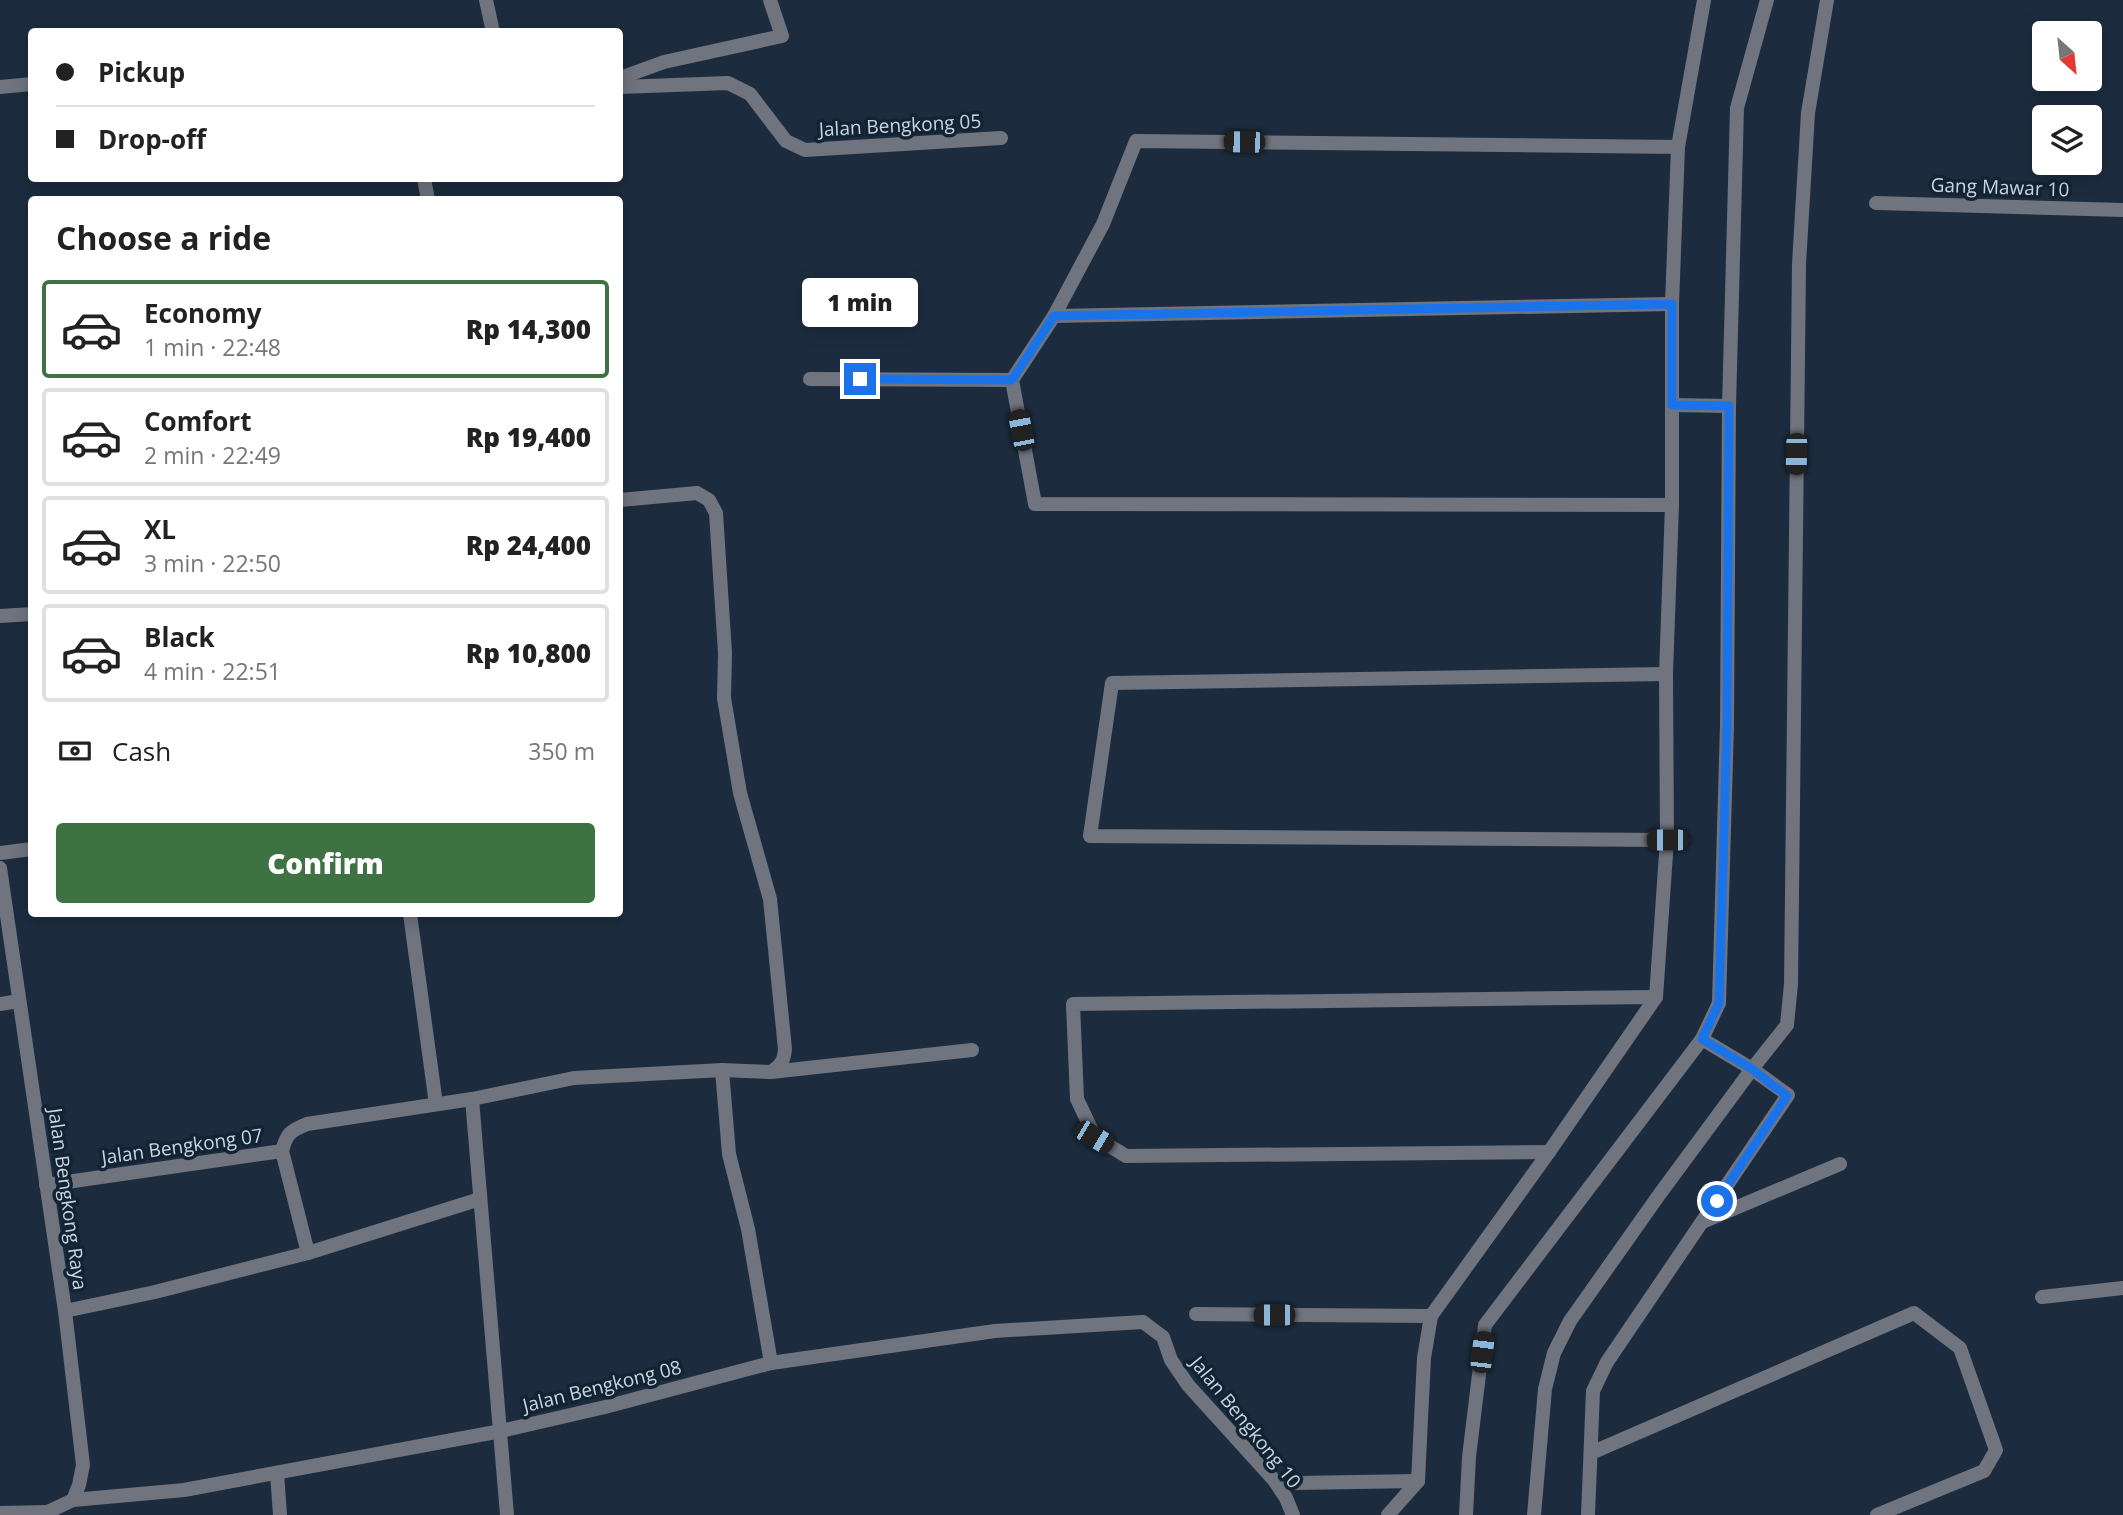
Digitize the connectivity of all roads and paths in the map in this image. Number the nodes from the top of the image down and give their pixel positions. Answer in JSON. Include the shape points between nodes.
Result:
{"nodes":[{"id":1,"x":485,"y":0,"type":"edge"},
{"id":2,"x":770,"y":0,"type":"edge"},
{"id":3,"x":1704,"y":0,"type":"edge"},
{"id":4,"x":1767,"y":0,"type":"edge"},
{"id":5,"x":1826,"y":0,"type":"edge"},
{"id":6,"x":492,"y":28,"type":"edge"},
{"id":7,"x":623,"y":77,"type":"edge"},
{"id":8,"x":28,"y":85,"type":"edge"},
{"id":9,"x":0,"y":87,"type":"edge"},
{"id":10,"x":623,"y":87,"type":"edge"},
{"id":11,"x":1001,"y":138,"type":"dead end"},
{"id":12,"x":1678,"y":147,"type":"junction"},
{"id":13,"x":1876,"y":203,"type":"dead end"},
{"id":14,"x":2123,"y":210,"type":"edge"},
{"id":15,"x":1672,"y":304,"type":"junction"},
{"id":16,"x":1054,"y":316,"type":"junction"},
{"id":17,"x":810,"y":379,"type":"dead end"},
{"id":18,"x":1012,"y":380,"type":"junction"},
{"id":19,"x":1672,"y":405,"type":"junction"},
{"id":20,"x":1729,"y":406,"type":"junction"},
{"id":21,"x":623,"y":500,"type":"edge"},
{"id":22,"x":1672,"y":505,"type":"junction"},
{"id":23,"x":28,"y":614,"type":"edge"},
{"id":24,"x":0,"y":617,"type":"edge"},
{"id":25,"x":1666,"y":674,"type":"junction"},
{"id":26,"x":1667,"y":840,"type":"junction"},
{"id":27,"x":28,"y":850,"type":"edge"},
{"id":28,"x":0,"y":853,"type":"edge"},
{"id":29,"x":0,"y":868,"type":"edge"},
{"id":30,"x":410,"y":917,"type":"edge"},
{"id":31,"x":1656,"y":997,"type":"junction"},
{"id":32,"x":19,"y":1001,"type":"junction"},
{"id":33,"x":0,"y":1004,"type":"edge"},
{"id":34,"x":1702,"y":1039,"type":"junction"},
{"id":35,"x":972,"y":1050,"type":"dead end"},
{"id":36,"x":1752,"y":1069,"type":"junction"},
{"id":37,"x":722,"y":1070,"type":"junction"},
{"id":38,"x":771,"y":1072,"type":"junction"},
{"id":39,"x":472,"y":1099,"type":"junction"},
{"id":40,"x":436,"y":1104,"type":"junction"},
{"id":41,"x":282,"y":1151,"type":"junction"},
{"id":42,"x":1549,"y":1152,"type":"junction"},
{"id":43,"x":1840,"y":1164,"type":"dead end"},
{"id":44,"x":46,"y":1185,"type":"junction"},
{"id":45,"x":480,"y":1199,"type":"junction"},
{"id":46,"x":1702,"y":1222,"type":"junction"},
{"id":47,"x":308,"y":1253,"type":"junction"},
{"id":48,"x":2123,"y":1288,"type":"edge"},
{"id":49,"x":2042,"y":1297,"type":"dead end"},
{"id":50,"x":65,"y":1311,"type":"junction"},
{"id":51,"x":1196,"y":1314,"type":"dead end"},
{"id":52,"x":1431,"y":1316,"type":"junction"},
{"id":53,"x":1143,"y":1322,"type":"joint"},
{"id":54,"x":771,"y":1363,"type":"junction"},
{"id":55,"x":501,"y":1431,"type":"junction"},
{"id":56,"x":1591,"y":1453,"type":"junction"},
{"id":57,"x":277,"y":1473,"type":"junction"},
{"id":58,"x":1418,"y":1481,"type":"junction"},
{"id":59,"x":1296,"y":1483,"type":"dead end"},
{"id":60,"x":73,"y":1500,"type":"junction"},
{"id":61,"x":0,"y":1513,"type":"edge"},
{"id":62,"x":44,"y":1513,"type":"edge"},
{"id":63,"x":280,"y":1515,"type":"edge"},
{"id":64,"x":507,"y":1515,"type":"edge"},
{"id":65,"x":1293,"y":1515,"type":"edge"},
{"id":66,"x":1388,"y":1515,"type":"edge"},
{"id":67,"x":1466,"y":1515,"type":"edge"},
{"id":68,"x":1534,"y":1515,"type":"edge"},
{"id":69,"x":1588,"y":1515,"type":"edge"},
{"id":70,"x":1877,"y":1515,"type":"edge"}],
"edges":[{"from":1,"to":6,"type":"street"},
{"from":2,"to":7,"type":"street","via":[[782,36],[664,62]]},
{"from":3,"to":12,"type":"street"},
{"from":4,"to":20,"type":"street","via":[[1737,108]]},
{"from":5,"to":36,"type":"street","via":[[1808,113],[1799,264],[1791,984],[1787,1025]]},
{"from":8,"to":9,"type":"street"},
{"from":10,"to":11,"type":"street","name":"Jalan Bengkong 05","via":[[727,83],[750,94],[786,141],[805,149]]},
{"from":12,"to":15,"type":"street"},
{"from":12,"to":16,"type":"street","via":[[1136,141],[1103,224]]},
{"from":13,"to":14,"type":"street","name":"Gang Mawar 10"},
{"from":15,"to":16,"type":"street"},
{"from":15,"to":19,"type":"street"},
{"from":16,"to":18,"type":"street"},
{"from":17,"to":18,"type":"street"},
{"from":18,"to":22,"type":"street","via":[[1035,504]]},
{"from":19,"to":20,"type":"street"},
{"from":19,"to":22,"type":"street"},
{"from":20,"to":34,"type":"street","via":[[1719,1003]]},
{"from":21,"to":38,"type":"street","via":[[697,493],[709,500],[716,513],[724,698],[740,793],[770,899],[773,926],[785,1059]]},
{"from":22,"to":25,"type":"street"},
{"from":23,"to":24,"type":"street"},
{"from":25,"to":26,"type":"street"},
{"from":25,"to":26,"type":"street","via":[[1112,683],[1090,836]]},
{"from":26,"to":31,"type":"street"},
{"from":27,"to":28,"type":"street"},
{"from":29,"to":32,"type":"street","name":"Jalan Bengkong Raya"},
{"from":30,"to":40,"type":"street"},
{"from":31,"to":42,"type":"street"},
{"from":31,"to":42,"type":"street","via":[[1073,1003],[1077,1099],[1094,1137],[1126,1156]]},
{"from":32,"to":33,"type":"street"},
{"from":32,"to":44,"type":"street","name":"Jalan Bengkong Raya"},
{"from":34,"to":36,"type":"street"},
{"from":34,"to":67,"type":"street","via":[[1485,1325]]},
{"from":35,"to":38,"type":"street"},
{"from":36,"to":46,"type":"street","via":[[1787,1096]]},
{"from":36,"to":68,"type":"street","via":[[1570,1321],[1554,1353],[1545,1390]]},
{"from":37,"to":38,"type":"street"},
{"from":37,"to":39,"type":"street","via":[[575,1078]]},
{"from":37,"to":54,"type":"street","via":[[729,1154],[748,1230]]},
{"from":39,"to":40,"type":"street"},
{"from":39,"to":45,"type":"street"},
{"from":40,"to":41,"type":"street","via":[[307,1124],[286,1136]]},
{"from":41,"to":44,"type":"street","name":"Jalan Bengkong 07"},
{"from":41,"to":47,"type":"street"},
{"from":42,"to":52,"type":"street"},
{"from":43,"to":46,"type":"street"},
{"from":44,"to":50,"type":"street","name":"Jalan Bengkong Raya"},
{"from":45,"to":47,"type":"street"},
{"from":45,"to":55,"type":"street"},
{"from":46,"to":56,"type":"street","via":[[1607,1362],[1593,1391]]},
{"from":47,"to":50,"type":"street"},
{"from":48,"to":49,"type":"street"},
{"from":50,"to":60,"type":"street","name":"Jalan Bengkong Raya","via":[[83,1465]]},
{"from":51,"to":52,"type":"street"},
{"from":52,"to":58,"type":"street","via":[[1424,1358]]},
{"from":53,"to":54,"type":"street","name":"Jalan Bengkong 08","via":[[995,1331]]},
{"from":53,"to":65,"type":"street","name":"Jalan Bengkong 10","via":[[1163,1337],[1171,1360],[1188,1385],[1274,1479]]},
{"from":54,"to":55,"type":"street","name":"Jalan Bengkong 08"},
{"from":55,"to":57,"type":"street","name":"Jalan Bengkong 08"},
{"from":55,"to":64,"type":"street"},
{"from":56,"to":69,"type":"street"},
{"from":56,"to":70,"type":"street","via":[[1914,1313],[1960,1348],[1996,1450],[1984,1471]]},
{"from":57,"to":60,"type":"street","name":"Jalan Bengkong 08","via":[[184,1490]]},
{"from":57,"to":63,"type":"street"},
{"from":58,"to":59,"type":"street"},
{"from":58,"to":66,"type":"street"},
{"from":60,"to":62,"type":"street"},
{"from":61,"to":62,"type":"street"}]}
